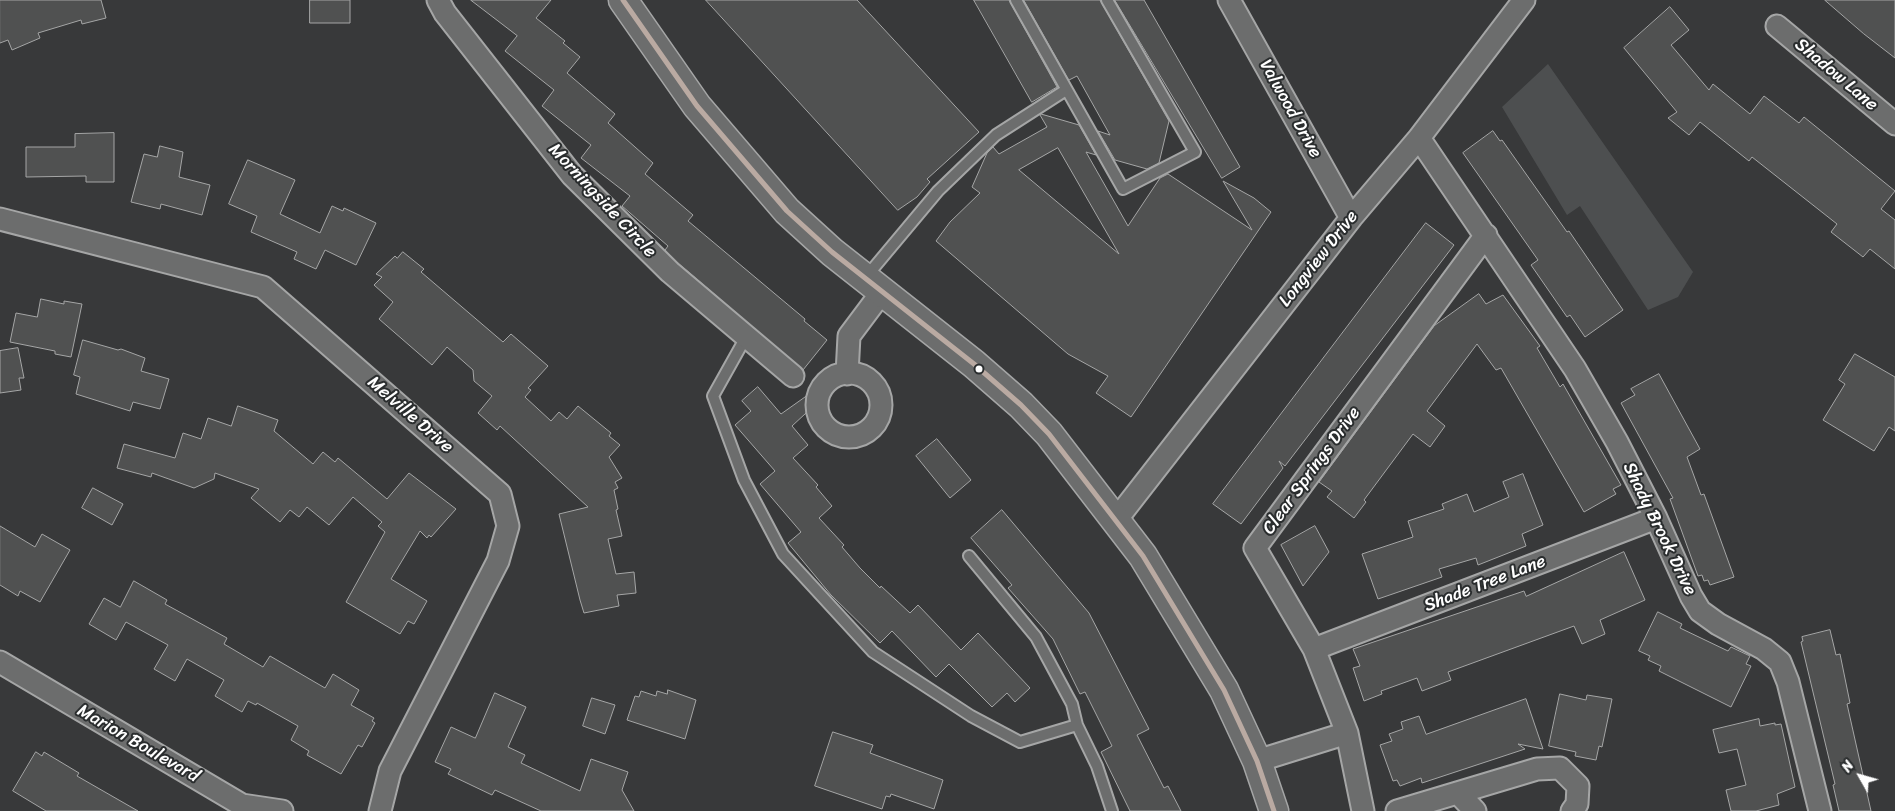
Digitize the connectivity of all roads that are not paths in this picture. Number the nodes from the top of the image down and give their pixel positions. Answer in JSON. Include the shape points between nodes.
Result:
{"nodes":[{"id":1,"x":438,"y":0,"type":"edge"},
{"id":2,"x":623,"y":0,"type":"edge"},
{"id":3,"x":1016,"y":0,"type":"edge"},
{"id":4,"x":1107,"y":0,"type":"edge"},
{"id":5,"x":1229,"y":0,"type":"edge"},
{"id":6,"x":1524,"y":0,"type":"edge"},
{"id":7,"x":1777,"y":26,"type":"dead end"},
{"id":8,"x":1066,"y":90,"type":"junction"},
{"id":9,"x":1895,"y":124,"type":"edge"},
{"id":10,"x":1419,"y":138,"type":"junction"},
{"id":11,"x":1351,"y":218,"type":"junction"},
{"id":12,"x":0,"y":219,"type":"edge"},
{"id":13,"x":1486,"y":235,"type":"junction"},
{"id":14,"x":874,"y":285,"type":"junction"},
{"id":15,"x":746,"y":337,"type":"junction"},
{"id":16,"x":847,"y":374,"type":"dead end"},
{"id":17,"x":793,"y":376,"type":"dead end"},
{"id":18,"x":1656,"y":518,"type":"junction"},
{"id":19,"x":1116,"y":520,"type":"junction"},
{"id":20,"x":969,"y":556,"type":"dead end"},
{"id":21,"x":1314,"y":649,"type":"junction"},
{"id":22,"x":0,"y":662,"type":"edge"},
{"id":23,"x":1078,"y":726,"type":"junction"},
{"id":24,"x":1347,"y":733,"type":"junction"},
{"id":25,"x":1257,"y":761,"type":"junction"},
{"id":26,"x":1458,"y":792,"type":"junction"},
{"id":27,"x":282,"y":811,"type":"edge"},
{"id":28,"x":380,"y":811,"type":"edge"},
{"id":29,"x":1112,"y":811,"type":"edge"},
{"id":30,"x":1274,"y":811,"type":"edge"},
{"id":31,"x":1364,"y":811,"type":"edge"},
{"id":32,"x":1397,"y":811,"type":"edge"},
{"id":33,"x":1475,"y":811,"type":"edge"},
{"id":34,"x":1572,"y":811,"type":"edge"},
{"id":35,"x":1820,"y":811,"type":"edge"}],
"edges":[{"from":1,"to":15,"type":"street","name":"Morningside Circle","via":[[572,175],[670,272]]},
{"from":2,"to":14,"type":"main road","via":[[697,106],[750,170],[832,252]]},
{"from":3,"to":8,"type":"lane"},
{"from":4,"to":8,"type":"lane","via":[[1195,152],[1123,189]]},
{"from":5,"to":11,"type":"street","name":"Valwood Drive"},
{"from":6,"to":10,"type":"street","name":"Longview Drive"},
{"from":7,"to":9,"type":"street","name":"Shadow Lane"},
{"from":8,"to":14,"type":"lane","via":[[996,134],[938,191]]},
{"from":10,"to":11,"type":"street","name":"Longview Drive"},
{"from":10,"to":13,"type":"street","name":"Shady Brook Drive"},
{"from":11,"to":19,"type":"street","name":"Longview Drive"},
{"from":12,"to":28,"type":"street","name":"Melville Drive","via":[[263,286],[500,494],[508,526],[498,561],[390,771]]},
{"from":13,"to":18,"type":"street","name":"Shady Brook Drive","via":[[1575,370]]},
{"from":13,"to":21,"type":"street","name":"Clear Springs Drive","via":[[1255,548]]},
{"from":14,"to":16,"type":"street","via":[[849,336]]},
{"from":14,"to":19,"type":"main road","via":[[967,358],[1020,405],[1048,434]]},
{"from":15,"to":17,"type":"street","name":"Morningside Circle"},
{"from":15,"to":23,"type":"lane","via":[[713,396],[744,480],[784,554],[873,652],[971,716],[1020,742]]},
{"from":18,"to":21,"type":"street","name":"Shade Tree Lane"},
{"from":18,"to":35,"type":"street","name":"Shady Brook Drive","via":[[1700,611],[1780,662],[1788,682]]},
{"from":19,"to":25,"type":"main road","via":[[1143,556],[1224,690]]},
{"from":20,"to":23,"type":"lane","via":[[1036,637],[1072,704]]},
{"from":21,"to":24,"type":"street","name":"Clear Springs Drive"},
{"from":22,"to":27,"type":"street","name":"Marion Boulevard","via":[[242,805]]},
{"from":23,"to":29,"type":"lane","via":[[1097,766]]},
{"from":24,"to":25,"type":"street"},
{"from":24,"to":31,"type":"street","name":"Clear Springs Drive"},
{"from":25,"to":30,"type":"main road"},
{"from":26,"to":32,"type":"street"},
{"from":26,"to":33,"type":"street"},
{"from":26,"to":34,"type":"street","via":[[1537,769],[1560,768],[1578,786],[1577,804]]}]}
